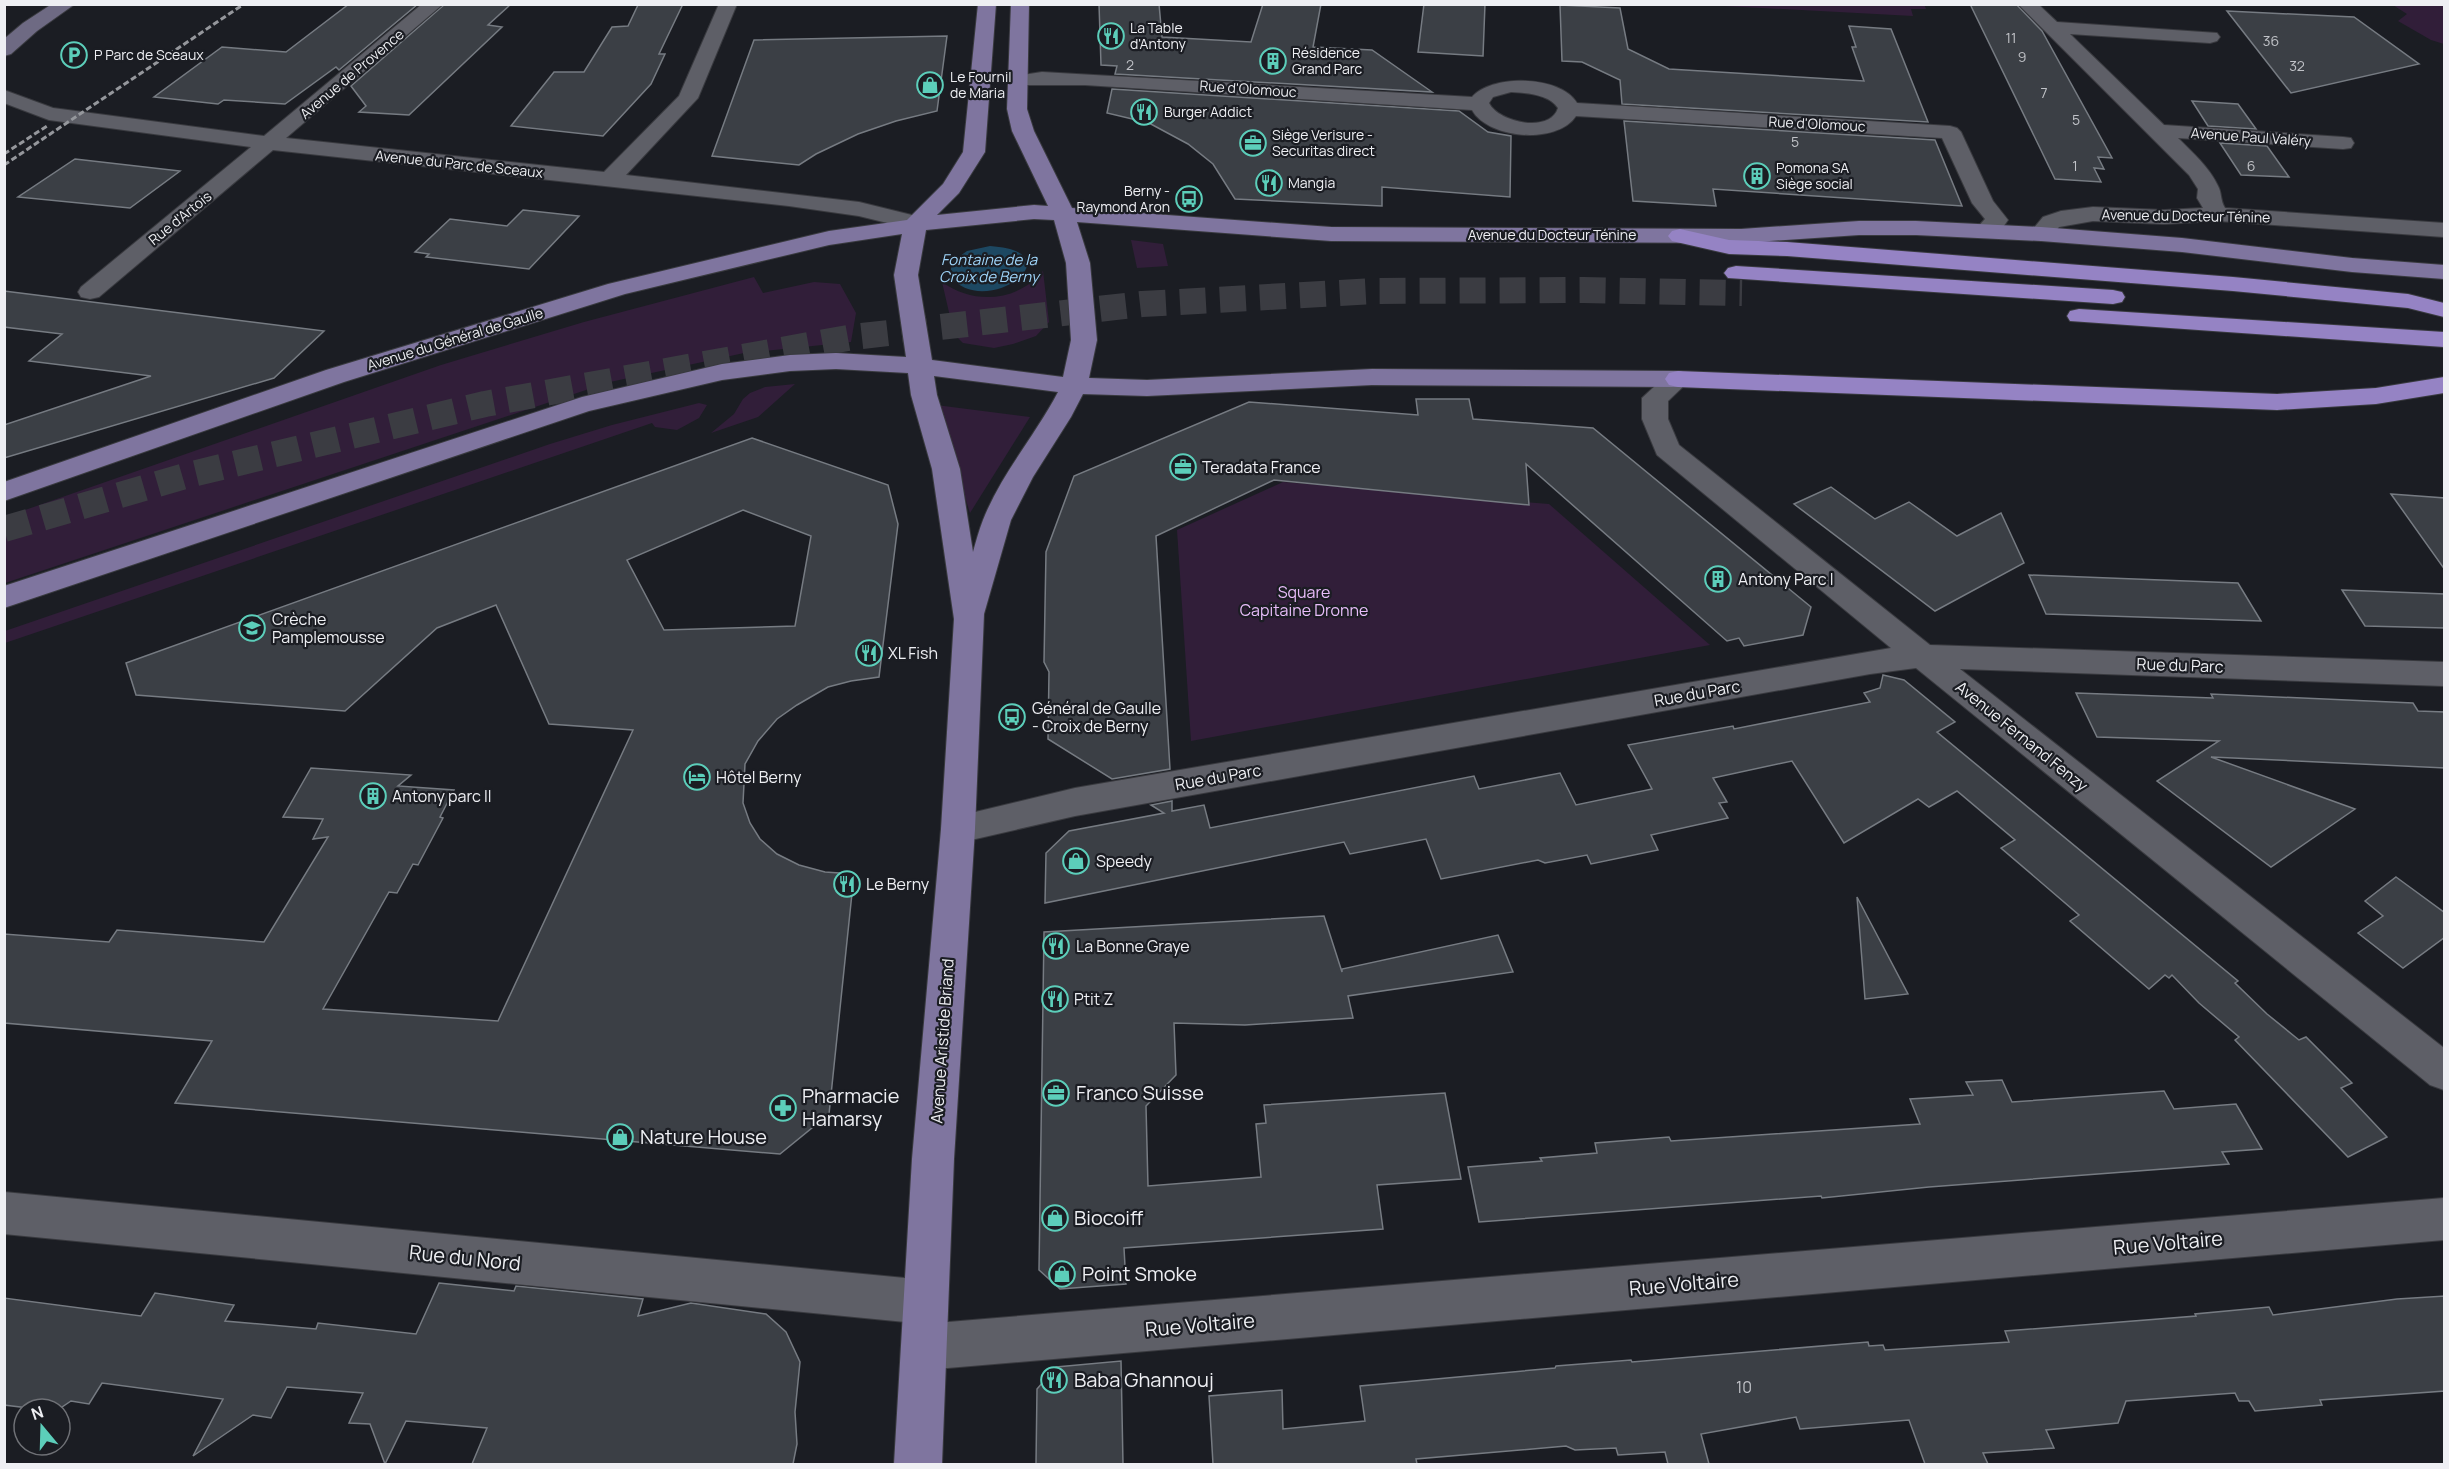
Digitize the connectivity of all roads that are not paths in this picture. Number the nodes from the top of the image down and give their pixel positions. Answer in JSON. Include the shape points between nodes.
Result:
{"nodes":[{"id":1,"x":43,"y":4,"type":"edge"},
{"id":2,"x":66,"y":4,"type":"edge"},
{"id":3,"x":434,"y":4,"type":"edge"},
{"id":4,"x":728,"y":4,"type":"edge"},
{"id":5,"x":987,"y":4,"type":"edge"},
{"id":6,"x":1020,"y":4,"type":"edge"},
{"id":7,"x":2027,"y":4,"type":"edge"},
{"id":8,"x":2050,"y":27,"type":"junction"},
{"id":9,"x":4,"y":30,"type":"edge"},
{"id":10,"x":2210,"y":37,"type":"dead end"},
{"id":11,"x":4,"y":50,"type":"edge"},
{"id":12,"x":1017,"y":81,"type":"junction"},
{"id":13,"x":4,"y":96,"type":"edge"},
{"id":14,"x":1478,"y":104,"type":"junction"},
{"id":15,"x":1568,"y":110,"type":"junction"},
{"id":16,"x":2160,"y":131,"type":"junction"},
{"id":17,"x":271,"y":143,"type":"junction"},
{"id":18,"x":2343,"y":143,"type":"dead end"},
{"id":19,"x":609,"y":180,"type":"junction"},
{"id":20,"x":2218,"y":214,"type":"junction"},
{"id":21,"x":1064,"y":215,"type":"junction"},
{"id":22,"x":916,"y":223,"type":"junction"},
{"id":23,"x":2445,"y":230,"type":"edge"},
{"id":24,"x":1986,"y":231,"type":"junction"},
{"id":25,"x":2041,"y":234,"type":"junction"},
{"id":26,"x":1680,"y":236,"type":"junction"},
{"id":27,"x":2445,"y":272,"type":"edge"},
{"id":28,"x":90,"y":292,"type":"dead end"},
{"id":29,"x":2445,"y":310,"type":"edge"},
{"id":30,"x":2445,"y":319,"type":"edge"},
{"id":31,"x":2445,"y":340,"type":"edge"},
{"id":32,"x":919,"y":366,"type":"junction"},
{"id":33,"x":1678,"y":379,"type":"junction"},
{"id":34,"x":1074,"y":386,"type":"junction"},
{"id":35,"x":2445,"y":386,"type":"edge"},
{"id":36,"x":4,"y":492,"type":"edge"},
{"id":37,"x":4,"y":597,"type":"edge"},
{"id":38,"x":969,"y":618,"type":"junction"},
{"id":39,"x":1923,"y":656,"type":"junction"},
{"id":40,"x":2445,"y":674,"type":"edge"},
{"id":41,"x":958,"y":829,"type":"junction"},
{"id":42,"x":2445,"y":1072,"type":"edge"},
{"id":43,"x":4,"y":1213,"type":"edge"},
{"id":44,"x":2445,"y":1220,"type":"edge"},
{"id":45,"x":926,"y":1302,"type":"junction"},
{"id":46,"x":924,"y":1347,"type":"junction"},
{"id":47,"x":918,"y":1464,"type":"edge"}],
"edges":[{"from":1,"to":9,"type":"main road"},
{"from":2,"to":11,"type":"main road"},
{"from":3,"to":17,"type":"street","name":"Avenue de Provence"},
{"from":4,"to":19,"type":"street","via":[[688,98]]},
{"from":5,"to":22,"type":"main road","via":[[974,152],[951,188]]},
{"from":6,"to":12,"type":"main road","name":"Avenue Aristide Briand"},
{"from":7,"to":8,"type":"street","name":"Avenue Paul Valéry"},
{"from":8,"to":10,"type":"street"},
{"from":8,"to":16,"type":"street","name":"Avenue Paul Valéry"},
{"from":12,"to":14,"type":"street","name":"Rue d'Olomouc","via":[[1085,79]]},
{"from":12,"to":21,"type":"main road","name":"Avenue Aristide Briand","via":[[1017,109],[1023,131]]},
{"from":13,"to":17,"type":"street","name":"Avenue du Parc de Sceaux","via":[[49,114]]},
{"from":14,"to":15,"type":"street","via":[[1488,92],[1498,88],[1523,86],[1559,97]]},
{"from":14,"to":15,"type":"street","via":[[1497,123],[1524,128],[1560,122]]},
{"from":15,"to":24,"type":"street","name":"Rue d'Olomouc","via":[[1950,132],[1983,203],[1997,220]]},
{"from":16,"to":18,"type":"street","name":"Avenue Paul Valéry"},
{"from":16,"to":20,"type":"street","name":"Avenue Paul Valéry","via":[[2198,171]]},
{"from":17,"to":19,"type":"street","name":"Avenue du Parc de Sceaux"},
{"from":17,"to":28,"type":"street","name":"Rue d'Artois"},
{"from":19,"to":22,"type":"street","name":"Avenue du Parc de Sceaux","via":[[828,204]]},
{"from":20,"to":23,"type":"street","name":"Avenue du Docteur Ténine"},
{"from":20,"to":25,"type":"street","name":"Avenue du Docteur Ténine","via":[[2164,218],[2070,215],[2051,222]]},
{"from":21,"to":22,"type":"main road","name":"Avenue du Docteur Ténine","via":[[1034,212]]},
{"from":21,"to":26,"type":"main road","name":"Avenue du Docteur Ténine","via":[[1331,234]]},
{"from":21,"to":34,"type":"main road","name":"Avenue Aristide Briand","via":[[1078,263],[1083,317],[1084,340]]},
{"from":22,"to":32,"type":"main road","name":"Avenue Aristide Briand","via":[[906,274]]},
{"from":22,"to":36,"type":"main road","name":"Avenue du Général de Gaulle","via":[[829,238],[616,289],[335,376]]},
{"from":24,"to":25,"type":"main road","name":"Avenue du Docteur Ténine"},
{"from":24,"to":26,"type":"main road","name":"Avenue du Docteur Ténine","via":[[1859,228]]},
{"from":25,"to":27,"type":"main road","name":"Avenue du Docteur Ténine"},
{"from":26,"to":29,"type":"highway","via":[[1729,247],[2221,283],[2408,301]]},
{"from":30,"to":31,"type":"highway","via":[[1739,283]]},
{"from":32,"to":34,"type":"main road"},
{"from":32,"to":37,"type":"main road","via":[[836,361],[790,363],[722,372],[582,405]]},
{"from":32,"to":38,"type":"main road","name":"Avenue Aristide Briand","via":[[946,469]]},
{"from":33,"to":34,"type":"main road","via":[[1372,377],[1147,388]]},
{"from":33,"to":35,"type":"highway","via":[[2277,402],[2376,396]]},
{"from":33,"to":39,"type":"street","name":"Avenue Fernand Fenzy","via":[[1655,398],[1655,419],[1667,449]]},
{"from":34,"to":38,"type":"main road","name":"Avenue Aristide Briand","via":[[997,520]]},
{"from":38,"to":41,"type":"main road","name":"Avenue Aristide Briand"},
{"from":39,"to":40,"type":"street","name":"Rue du Parc"},
{"from":39,"to":41,"type":"street","name":"Rue du Parc","via":[[1870,662],[1075,802]]},
{"from":39,"to":42,"type":"street","name":"Avenue Fernand Fenzy"},
{"from":41,"to":45,"type":"main road","name":"Avenue Aristide Briand"},
{"from":43,"to":45,"type":"street","name":"Rue du Nord"},
{"from":44,"to":46,"type":"street","name":"Rue Voltaire"},
{"from":45,"to":46,"type":"main road","name":"Avenue Aristide Briand"},
{"from":46,"to":47,"type":"main road","name":"Avenue Aristide Briand"}]}
